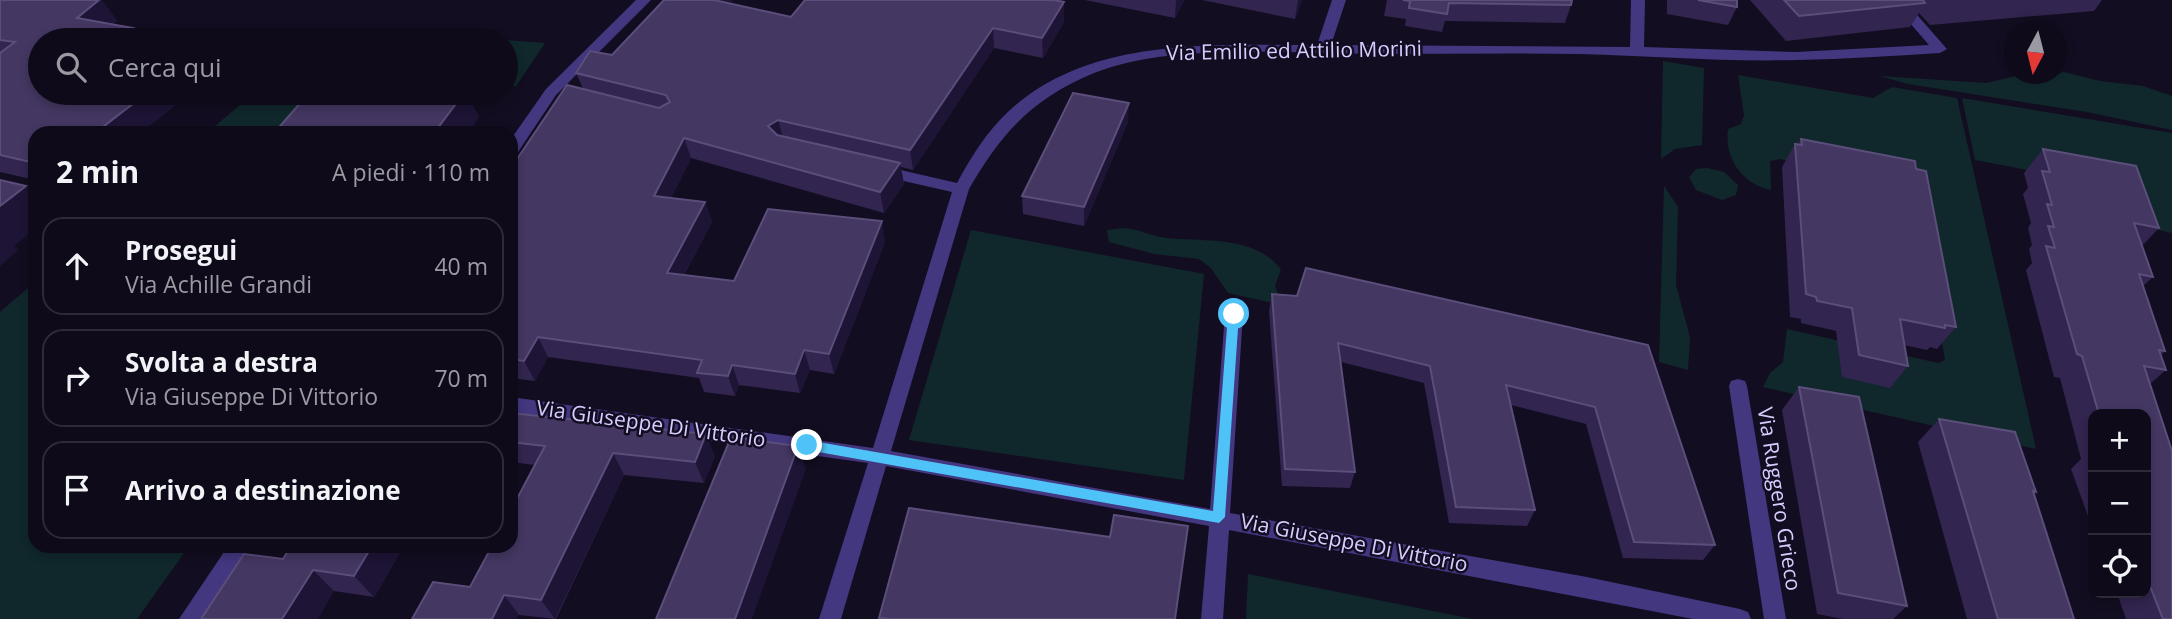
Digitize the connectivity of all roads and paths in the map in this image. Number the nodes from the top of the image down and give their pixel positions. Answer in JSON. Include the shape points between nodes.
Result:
{"nodes":[{"id":1,"x":644,"y":0,"type":"edge"},
{"id":2,"x":1339,"y":0,"type":"edge"},
{"id":3,"x":1638,"y":0,"type":"edge"},
{"id":4,"x":1897,"y":0,"type":"edge"},
{"id":5,"x":1323,"y":49,"type":"junction"},
{"id":6,"x":1637,"y":52,"type":"junction"},
{"id":7,"x":518,"y":143,"type":"edge"},
{"id":8,"x":859,"y":166,"type":"edge"},
{"id":9,"x":961,"y":189,"type":"junction"},
{"id":10,"x":1234,"y":314,"type":"dead end"},
{"id":11,"x":1738,"y":386,"type":"dead end"},
{"id":12,"x":518,"y":406,"type":"edge"},
{"id":13,"x":880,"y":457,"type":"junction"},
{"id":14,"x":1219,"y":517,"type":"junction"},
{"id":15,"x":235,"y":553,"type":"edge"},
{"id":16,"x":190,"y":619,"type":"edge"},
{"id":17,"x":830,"y":619,"type":"edge"},
{"id":18,"x":1212,"y":619,"type":"edge"},
{"id":19,"x":1740,"y":619,"type":"edge"},
{"id":20,"x":1775,"y":619,"type":"edge"}],
"edges":[{"from":1,"to":7,"type":"street"},
{"from":2,"to":5,"type":"street"},
{"from":3,"to":6,"type":"street"},
{"from":4,"to":6,"type":"street","name":"Via Emilio ed Attilio Morini","via":[[1940,49],[1796,56]]},
{"from":5,"to":6,"type":"street","name":"Via Emilio ed Attilio Morini"},
{"from":5,"to":9,"type":"street","name":"Via Emilio ed Attilio Morini","via":[[1158,52],[1074,76],[1019,108],[997,129]]},
{"from":8,"to":9,"type":"street"},
{"from":9,"to":13,"type":"street","name":"Via Emilio ed Attilio Morini"},
{"from":10,"to":14,"type":"street"},
{"from":11,"to":20,"type":"street","name":"Via Ruggero Grieco"},
{"from":12,"to":13,"type":"street","name":"Via Giuseppe Di Vittorio"},
{"from":13,"to":14,"type":"street","name":"Via Giuseppe Di Vittorio"},
{"from":13,"to":17,"type":"street","name":"Via Emilio ed Attilio Morini"},
{"from":14,"to":18,"type":"street"},
{"from":14,"to":19,"type":"street","name":"Via Giuseppe Di Vittorio"},
{"from":15,"to":16,"type":"street"}]}
